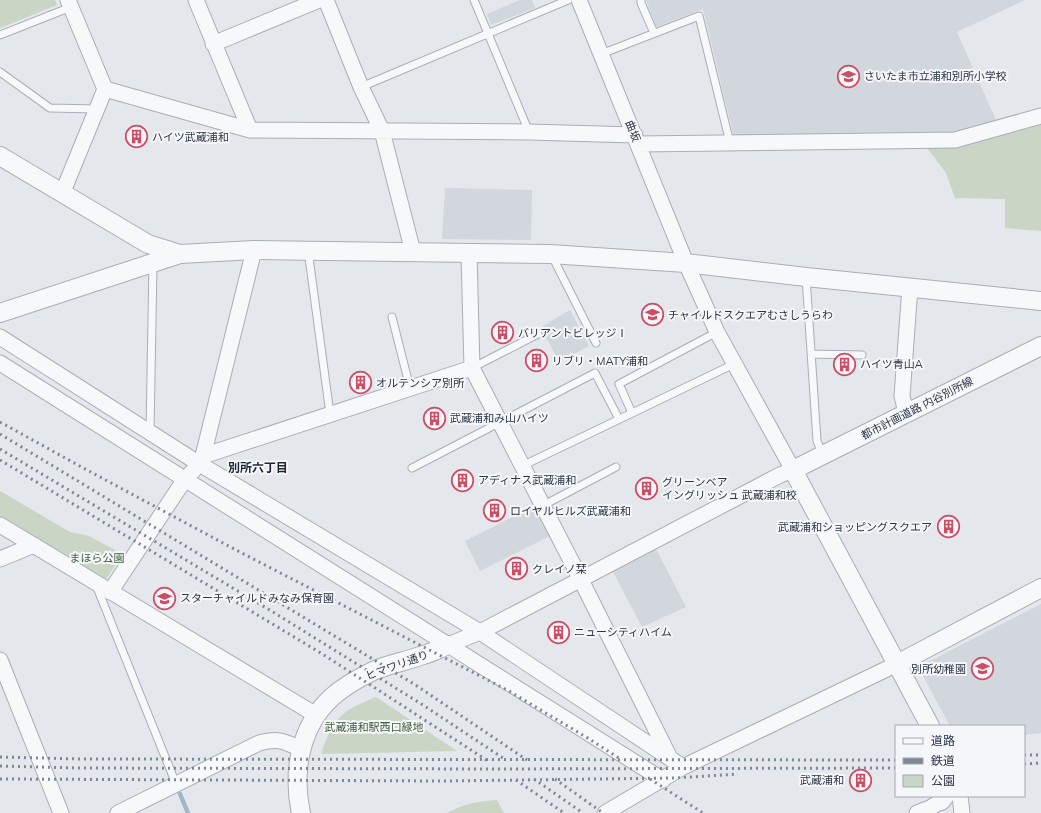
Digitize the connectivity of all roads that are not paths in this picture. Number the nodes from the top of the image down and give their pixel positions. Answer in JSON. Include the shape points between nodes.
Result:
{"nodes":[{"id":1,"x":196,"y":0,"type":"edge"},
{"id":2,"x":319,"y":0,"type":"edge"},
{"id":3,"x":326,"y":0,"type":"edge"},
{"id":4,"x":474,"y":0,"type":"edge"},
{"id":5,"x":568,"y":0,"type":"edge"},
{"id":6,"x":579,"y":0,"type":"edge"},
{"id":7,"x":641,"y":0,"type":"edge"},
{"id":8,"x":69,"y":4,"type":"edge"},
{"id":9,"x":654,"y":33,"type":"junction"},
{"id":10,"x":487,"y":34,"type":"junction"},
{"id":11,"x":0,"y":35,"type":"edge"},
{"id":12,"x":213,"y":44,"type":"junction"},
{"id":13,"x":601,"y":54,"type":"junction"},
{"id":14,"x":0,"y":72,"type":"edge"},
{"id":15,"x":361,"y":87,"type":"junction"},
{"id":16,"x":106,"y":89,"type":"junction"},
{"id":17,"x":97,"y":109,"type":"junction"},
{"id":18,"x":1041,"y":116,"type":"edge"},
{"id":19,"x":250,"y":130,"type":"junction"},
{"id":20,"x":382,"y":131,"type":"junction"},
{"id":21,"x":529,"y":132,"type":"junction"},
{"id":22,"x":637,"y":140,"type":"junction"},
{"id":23,"x":730,"y":143,"type":"junction"},
{"id":24,"x":0,"y":156,"type":"edge"},
{"id":25,"x":62,"y":194,"type":"junction"},
{"id":26,"x":254,"y":250,"type":"junction"},
{"id":27,"x":308,"y":250,"type":"junction"},
{"id":28,"x":413,"y":252,"type":"junction"},
{"id":29,"x":469,"y":253,"type":"junction"},
{"id":30,"x":180,"y":254,"type":"junction"},
{"id":31,"x":550,"y":254,"type":"junction"},
{"id":32,"x":153,"y":263,"type":"junction"},
{"id":33,"x":686,"y":263,"type":"junction"},
{"id":34,"x":806,"y":277,"type":"junction"},
{"id":35,"x":910,"y":287,"type":"junction"},
{"id":36,"x":1041,"y":301,"type":"edge"},
{"id":37,"x":0,"y":313,"type":"edge"},
{"id":38,"x":392,"y":317,"type":"dead end"},
{"id":39,"x":717,"y":332,"type":"junction"},
{"id":40,"x":538,"y":334,"type":"dead end"},
{"id":41,"x":0,"y":337,"type":"edge"},
{"id":42,"x":596,"y":343,"type":"dead end"},
{"id":43,"x":1041,"y":346,"type":"edge"},
{"id":44,"x":811,"y":354,"type":"junction"},
{"id":45,"x":862,"y":355,"type":"dead end"},
{"id":46,"x":0,"y":363,"type":"edge"},
{"id":47,"x":734,"y":364,"type":"junction"},
{"id":48,"x":472,"y":368,"type":"junction"},
{"id":49,"x":410,"y":388,"type":"junction"},
{"id":50,"x":632,"y":413,"type":"junction"},
{"id":51,"x":906,"y":413,"type":"junction"},
{"id":52,"x":330,"y":414,"type":"junction"},
{"id":53,"x":619,"y":419,"type":"junction"},
{"id":54,"x":500,"y":422,"type":"junction"},
{"id":55,"x":150,"y":432,"type":"junction"},
{"id":56,"x":823,"y":455,"type":"junction"},
{"id":57,"x":200,"y":460,"type":"junction"},
{"id":58,"x":522,"y":466,"type":"junction"},
{"id":59,"x":616,"y":467,"type":"dead end"},
{"id":60,"x":412,"y":468,"type":"dead end"},
{"id":61,"x":793,"y":470,"type":"junction"},
{"id":62,"x":185,"y":479,"type":"junction"},
{"id":63,"x":542,"y":506,"type":"junction"},
{"id":64,"x":0,"y":526,"type":"edge"},
{"id":65,"x":34,"y":545,"type":"junction"},
{"id":66,"x":0,"y":559,"type":"edge"},
{"id":67,"x":581,"y":580,"type":"junction"},
{"id":68,"x":95,"y":583,"type":"junction"},
{"id":69,"x":1041,"y":588,"type":"edge"},
{"id":70,"x":110,"y":592,"type":"junction"},
{"id":71,"x":480,"y":632,"type":"junction"},
{"id":72,"x":448,"y":645,"type":"junction"},
{"id":73,"x":0,"y":660,"type":"edge"},
{"id":74,"x":897,"y":664,"type":"junction"},
{"id":75,"x":316,"y":715,"type":"junction"},
{"id":76,"x":929,"y":725,"type":"edge"},
{"id":77,"x":301,"y":749,"type":"junction"},
{"id":78,"x":670,"y":758,"type":"junction"},
{"id":79,"x":683,"y":767,"type":"junction"},
{"id":80,"x":663,"y":780,"type":"junction"},
{"id":81,"x":176,"y":784,"type":"junction"},
{"id":82,"x":960,"y":797,"type":"edge"},
{"id":83,"x":943,"y":798,"type":"edge"},
{"id":84,"x":62,"y":813,"type":"edge"},
{"id":85,"x":118,"y":813,"type":"edge"},
{"id":86,"x":301,"y":813,"type":"edge"},
{"id":87,"x":605,"y":813,"type":"edge"},
{"id":88,"x":918,"y":813,"type":"edge"},
{"id":89,"x":962,"y":813,"type":"edge"}],
"edges":[{"from":1,"to":12,"type":"street"},
{"from":2,"to":12,"type":"street"},
{"from":3,"to":15,"type":"street"},
{"from":4,"to":10,"type":"lane"},
{"from":5,"to":10,"type":"lane"},
{"from":6,"to":13,"type":"street","name":"曲坂"},
{"from":7,"to":9,"type":"lane"},
{"from":8,"to":11,"type":"lane"},
{"from":8,"to":16,"type":"street"},
{"from":9,"to":13,"type":"lane"},
{"from":9,"to":23,"type":"lane","via":[[699,16]]},
{"from":10,"to":15,"type":"lane"},
{"from":10,"to":21,"type":"lane"},
{"from":12,"to":19,"type":"street"},
{"from":13,"to":22,"type":"street","name":"曲坂"},
{"from":14,"to":17,"type":"lane","via":[[50,108]]},
{"from":15,"to":20,"type":"street"},
{"from":16,"to":17,"type":"street"},
{"from":16,"to":19,"type":"street"},
{"from":17,"to":25,"type":"street"},
{"from":18,"to":23,"type":"street","via":[[955,140]]},
{"from":19,"to":20,"type":"street"},
{"from":20,"to":21,"type":"street"},
{"from":20,"to":28,"type":"street"},
{"from":21,"to":22,"type":"street"},
{"from":22,"to":23,"type":"street"},
{"from":22,"to":33,"type":"street","name":"曲坂"},
{"from":24,"to":25,"type":"street"},
{"from":25,"to":30,"type":"street","via":[[148,244]]},
{"from":26,"to":27,"type":"street"},
{"from":26,"to":30,"type":"street"},
{"from":26,"to":57,"type":"street"},
{"from":27,"to":28,"type":"street"},
{"from":27,"to":52,"type":"lane"},
{"from":28,"to":29,"type":"street"},
{"from":29,"to":31,"type":"street"},
{"from":29,"to":48,"type":"street"},
{"from":30,"to":32,"type":"street"},
{"from":31,"to":33,"type":"street"},
{"from":31,"to":42,"type":"lane"},
{"from":32,"to":37,"type":"street"},
{"from":32,"to":55,"type":"lane"},
{"from":33,"to":34,"type":"street"},
{"from":33,"to":39,"type":"street","name":"曲坂"},
{"from":34,"to":35,"type":"street"},
{"from":34,"to":44,"type":"lane"},
{"from":35,"to":36,"type":"street"},
{"from":35,"to":51,"type":"street","via":[[902,396]]},
{"from":38,"to":49,"type":"lane"},
{"from":39,"to":47,"type":"street","name":"曲坂"},
{"from":39,"to":50,"type":"lane","via":[[619,384]]},
{"from":40,"to":48,"type":"lane"},
{"from":41,"to":55,"type":"street"},
{"from":43,"to":51,"type":"street","name":"都市計画道路 内谷別所線"},
{"from":44,"to":45,"type":"lane"},
{"from":44,"to":56,"type":"lane","via":[[817,441]]},
{"from":46,"to":62,"type":"street"},
{"from":47,"to":50,"type":"lane"},
{"from":47,"to":61,"type":"street","name":"曲坂"},
{"from":48,"to":49,"type":"street"},
{"from":48,"to":54,"type":"street"},
{"from":49,"to":52,"type":"street"},
{"from":50,"to":53,"type":"lane"},
{"from":51,"to":56,"type":"street","name":"都市計画道路 内谷別所線"},
{"from":52,"to":57,"type":"street"},
{"from":53,"to":54,"type":"lane","via":[[595,373]]},
{"from":53,"to":58,"type":"lane"},
{"from":54,"to":58,"type":"street"},
{"from":54,"to":60,"type":"lane"},
{"from":55,"to":57,"type":"street"},
{"from":56,"to":61,"type":"street","name":"都市計画道路 内谷別所線"},
{"from":57,"to":62,"type":"street"},
{"from":57,"to":71,"type":"street"},
{"from":58,"to":63,"type":"street"},
{"from":59,"to":63,"type":"lane"},
{"from":61,"to":67,"type":"street"},
{"from":61,"to":74,"type":"street"},
{"from":62,"to":70,"type":"street"},
{"from":62,"to":72,"type":"street"},
{"from":63,"to":67,"type":"street"},
{"from":64,"to":65,"type":"street"},
{"from":65,"to":66,"type":"street"},
{"from":65,"to":68,"type":"street"},
{"from":67,"to":71,"type":"street"},
{"from":67,"to":78,"type":"street"},
{"from":68,"to":70,"type":"street"},
{"from":68,"to":81,"type":"lane"},
{"from":69,"to":74,"type":"street"},
{"from":70,"to":75,"type":"street"},
{"from":71,"to":72,"type":"street"},
{"from":71,"to":78,"type":"street"},
{"from":72,"to":75,"type":"street","name":"ヒマワリ通り","via":[[368,674],[332,697]]},
{"from":72,"to":80,"type":"street"},
{"from":73,"to":84,"type":"street"},
{"from":74,"to":76,"type":"street"},
{"from":74,"to":79,"type":"street"},
{"from":75,"to":77,"type":"street","name":"ヒマワリ通り"},
{"from":77,"to":81,"type":"street","via":[[282,741],[259,743]]},
{"from":77,"to":86,"type":"street","name":"ヒマワリ通り","via":[[297,796]]},
{"from":78,"to":79,"type":"street"},
{"from":79,"to":80,"type":"street"},
{"from":80,"to":87,"type":"street"},
{"from":81,"to":85,"type":"street"},
{"from":82,"to":89,"type":"street"},
{"from":83,"to":88,"type":"street","via":[[939,803]]}]}
